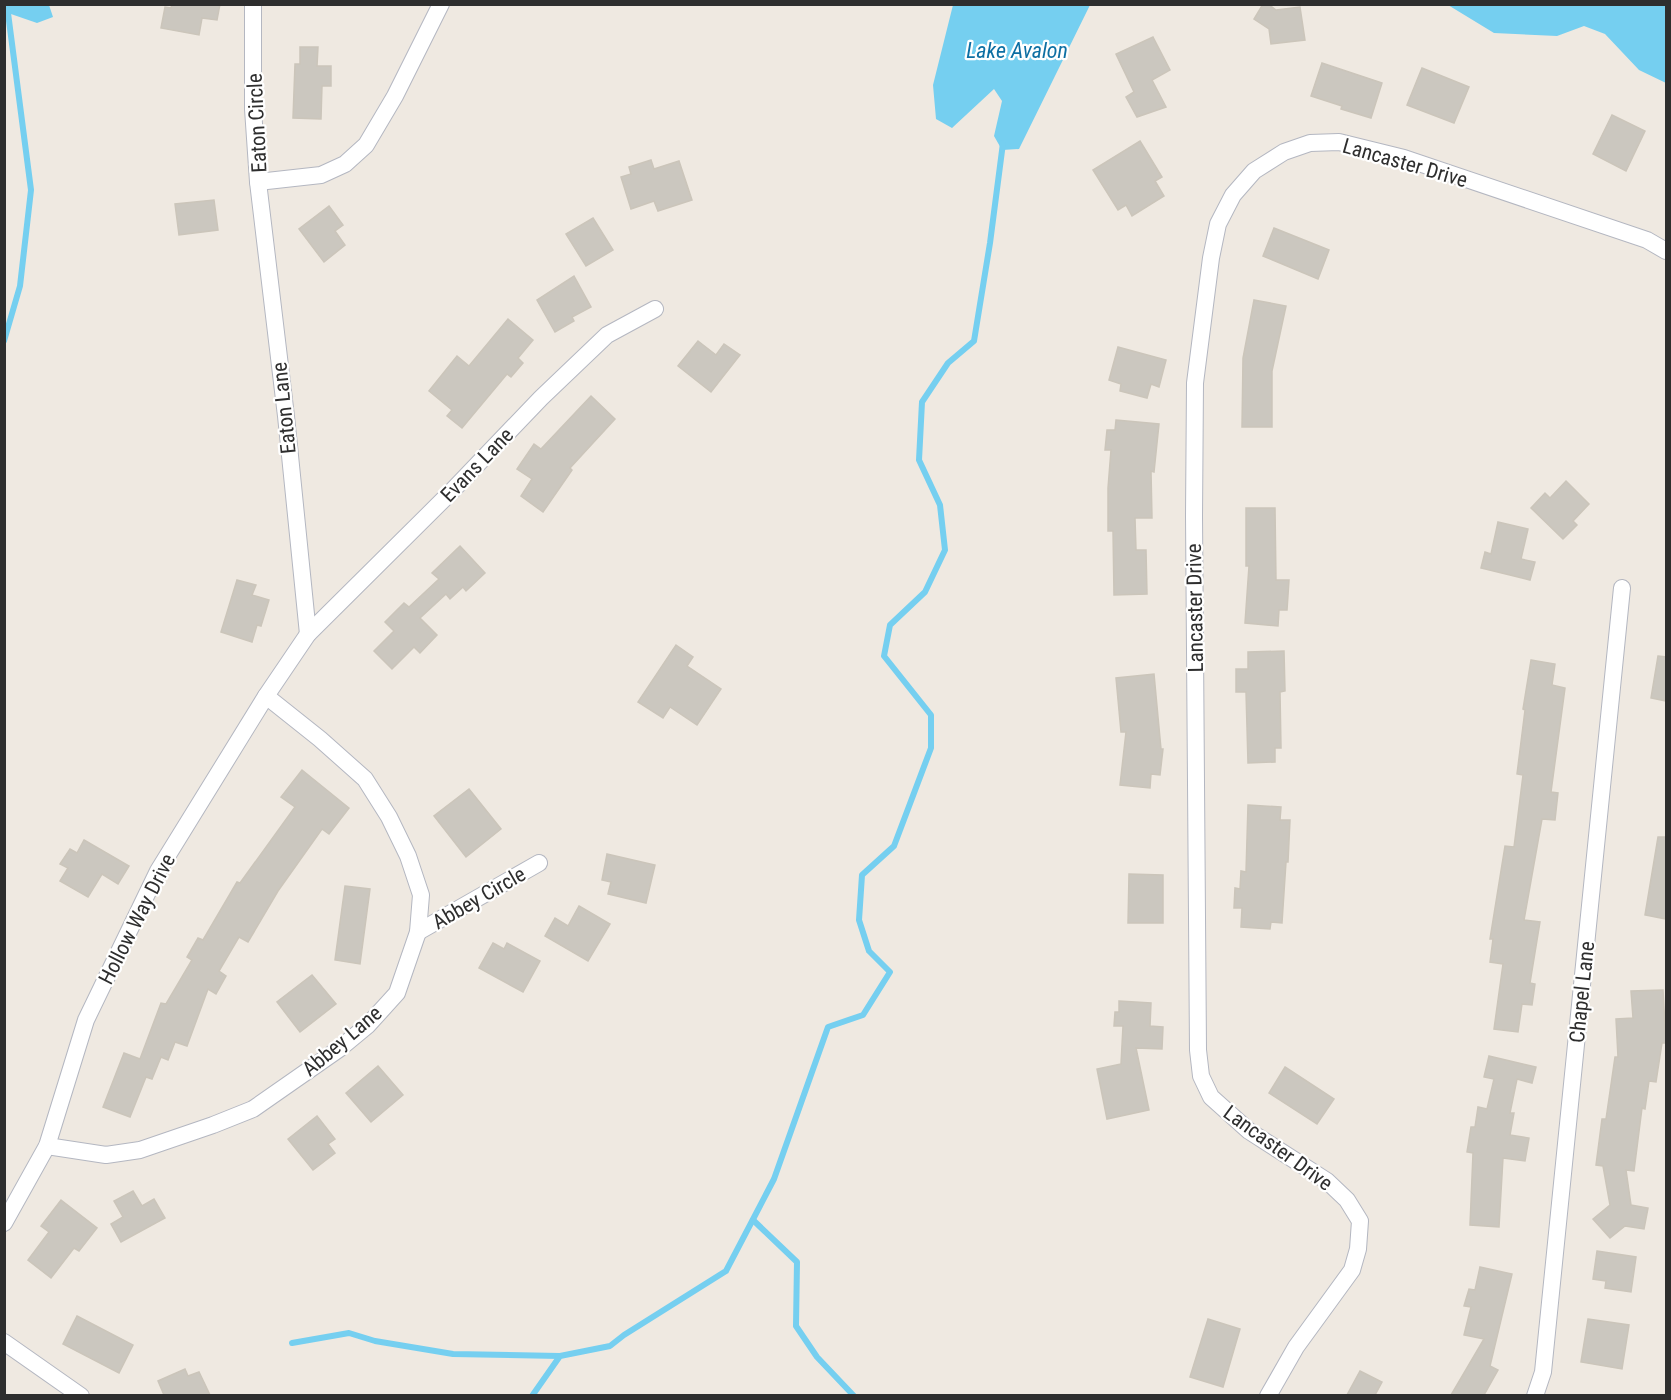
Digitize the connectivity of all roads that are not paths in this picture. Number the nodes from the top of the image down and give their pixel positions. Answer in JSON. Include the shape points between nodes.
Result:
{"nodes":[{"id":1,"x":253,"y":4,"type":"edge"},
{"id":2,"x":441,"y":4,"type":"edge"},
{"id":3,"x":258,"y":183,"type":"junction"},
{"id":4,"x":1666,"y":251,"type":"edge"},
{"id":5,"x":655,"y":309,"type":"dead end"},
{"id":6,"x":1623,"y":588,"type":"dead end"},
{"id":7,"x":308,"y":634,"type":"junction"},
{"id":8,"x":266,"y":696,"type":"junction"},
{"id":9,"x":539,"y":863,"type":"dead end"},
{"id":10,"x":418,"y":932,"type":"junction"},
{"id":11,"x":47,"y":1146,"type":"junction"},
{"id":12,"x":4,"y":1222,"type":"edge"},
{"id":13,"x":4,"y":1342,"type":"edge"},
{"id":14,"x":81,"y":1395,"type":"edge"},
{"id":15,"x":1268,"y":1395,"type":"edge"},
{"id":16,"x":1535,"y":1395,"type":"edge"}],
"edges":[{"from":1,"to":3,"type":"street","name":"Eaton Circle"},
{"from":2,"to":3,"type":"street","name":"Eaton Circle","via":[[366,145],[345,165],[321,175]]},
{"from":3,"to":7,"type":"street","name":"Eaton Lane"},
{"from":4,"to":15,"type":"street","name":"Lancaster Drive","via":[[1647,240],[1404,158],[1339,142],[1310,142],[1284,152],[1254,171],[1233,195],[1218,224],[1195,383],[1201,1076],[1211,1098],[1229,1115],[1327,1181],[1347,1200],[1360,1221],[1352,1270],[1296,1347]]},
{"from":5,"to":7,"type":"street","name":"Evans Lane","via":[[607,335]]},
{"from":6,"to":16,"type":"street","name":"Chapel Lane","via":[[1543,1372]]},
{"from":7,"to":8,"type":"street","name":"Hollow Way Drive"},
{"from":8,"to":10,"type":"street","name":"Abbey Lane","via":[[365,779],[408,856],[420,895]]},
{"from":8,"to":11,"type":"street","name":"Hollow Way Drive","via":[[158,871],[87,1020]]},
{"from":9,"to":10,"type":"street","name":"Abbey Circle"},
{"from":10,"to":11,"type":"street","name":"Abbey Lane","via":[[396,993],[368,1025],[253,1109],[140,1150],[106,1155]]},
{"from":11,"to":12,"type":"street","name":"Hollow Way Drive"},
{"from":13,"to":14,"type":"street"}]}
